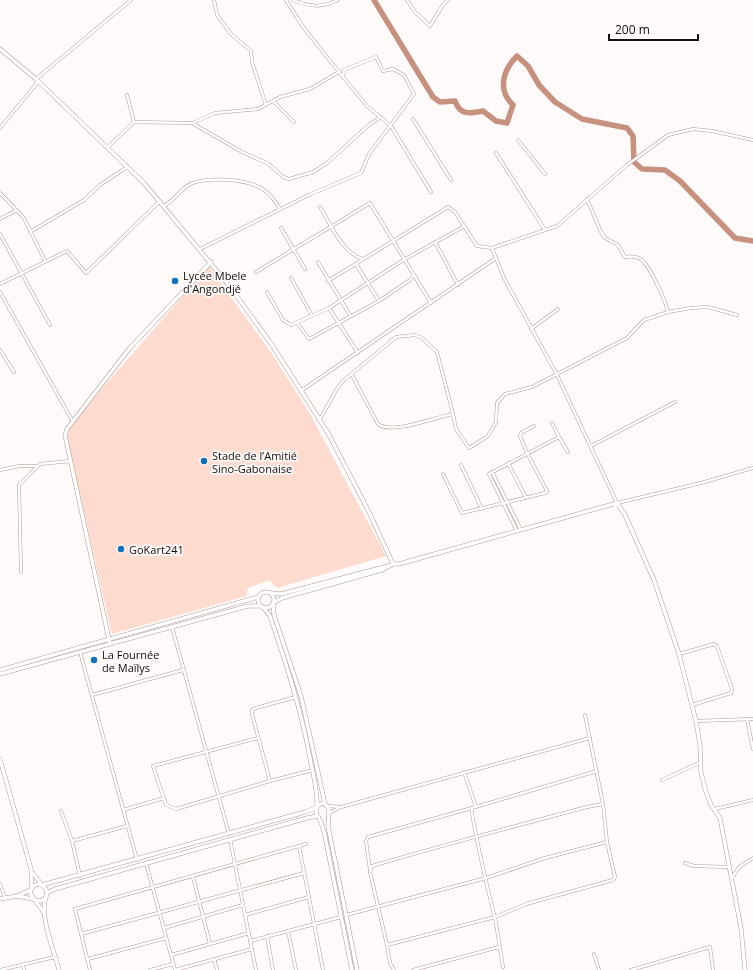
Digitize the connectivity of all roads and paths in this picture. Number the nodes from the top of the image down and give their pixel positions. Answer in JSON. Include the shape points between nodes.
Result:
{"nodes":[{"id":1,"x":131,"y":0,"type":"edge"},
{"id":2,"x":214,"y":0,"type":"edge"},
{"id":3,"x":286,"y":0,"type":"edge"},
{"id":4,"x":293,"y":0,"type":"edge"},
{"id":5,"x":338,"y":0,"type":"edge"},
{"id":6,"x":407,"y":0,"type":"edge"},
{"id":7,"x":448,"y":0,"type":"edge"},
{"id":8,"x":0,"y":49,"type":"edge"},
{"id":9,"x":339,"y":72,"type":"junction"},
{"id":10,"x":343,"y":77,"type":"junction"},
{"id":11,"x":37,"y":80,"type":"junction"},
{"id":12,"x":128,"y":95,"type":"dead end"},
{"id":13,"x":273,"y":101,"type":"junction"},
{"id":14,"x":266,"y":105,"type":"junction"},
{"id":15,"x":381,"y":117,"type":"junction"},
{"id":16,"x":413,"y":119,"type":"dead end"},
{"id":17,"x":134,"y":122,"type":"junction"},
{"id":18,"x":294,"y":122,"type":"dead end"},
{"id":19,"x":192,"y":123,"type":"junction"},
{"id":20,"x":391,"y":126,"type":"junction"},
{"id":21,"x":0,"y":128,"type":"edge"},
{"id":22,"x":518,"y":140,"type":"dead end"},
{"id":23,"x":753,"y":140,"type":"edge"},
{"id":24,"x":107,"y":148,"type":"junction"},
{"id":25,"x":496,"y":153,"type":"dead end"},
{"id":26,"x":126,"y":167,"type":"junction"},
{"id":27,"x":545,"y":174,"type":"dead end"},
{"id":28,"x":451,"y":180,"type":"dead end"},
{"id":29,"x":0,"y":192,"type":"edge"},
{"id":30,"x":431,"y":192,"type":"dead end"},
{"id":31,"x":587,"y":199,"type":"junction"},
{"id":32,"x":160,"y":201,"type":"junction"},
{"id":33,"x":164,"y":206,"type":"junction"},
{"id":34,"x":320,"y":207,"type":"dead end"},
{"id":35,"x":280,"y":209,"type":"junction"},
{"id":36,"x":17,"y":210,"type":"junction"},
{"id":37,"x":0,"y":219,"type":"edge"},
{"id":38,"x":332,"y":227,"type":"junction"},
{"id":39,"x":463,"y":227,"type":"junction"},
{"id":40,"x":281,"y":228,"type":"dead end"},
{"id":41,"x":545,"y":230,"type":"junction"},
{"id":42,"x":30,"y":232,"type":"junction"},
{"id":43,"x":0,"y":234,"type":"edge"},
{"id":44,"x":394,"y":242,"type":"junction"},
{"id":45,"x":435,"y":242,"type":"junction"},
{"id":46,"x":294,"y":248,"type":"junction"},
{"id":47,"x":492,"y":248,"type":"junction"},
{"id":48,"x":200,"y":249,"type":"junction"},
{"id":49,"x":496,"y":258,"type":"junction"},
{"id":50,"x":363,"y":259,"type":"junction"},
{"id":51,"x":405,"y":259,"type":"junction"},
{"id":52,"x":45,"y":260,"type":"junction"},
{"id":53,"x":211,"y":262,"type":"junction"},
{"id":54,"x":318,"y":262,"type":"dead end"},
{"id":55,"x":356,"y":264,"type":"junction"},
{"id":56,"x":305,"y":269,"type":"dead end"},
{"id":57,"x":256,"y":272,"type":"dead end"},
{"id":58,"x":21,"y":274,"type":"junction"},
{"id":59,"x":414,"y":275,"type":"junction"},
{"id":60,"x":291,"y":278,"type":"dead end"},
{"id":61,"x":328,"y":281,"type":"junction"},
{"id":62,"x":368,"y":283,"type":"junction"},
{"id":63,"x":0,"y":284,"type":"edge"},
{"id":64,"x":458,"y":285,"type":"junction"},
{"id":65,"x":0,"y":292,"type":"edge"},
{"id":66,"x":267,"y":292,"type":"dead end"},
{"id":67,"x":341,"y":300,"type":"junction"},
{"id":68,"x":379,"y":301,"type":"junction"},
{"id":69,"x":431,"y":303,"type":"junction"},
{"id":70,"x":329,"y":308,"type":"junction"},
{"id":71,"x":558,"y":309,"type":"dead end"},
{"id":72,"x":668,"y":312,"type":"junction"},
{"id":73,"x":311,"y":314,"type":"junction"},
{"id":74,"x":350,"y":315,"type":"junction"},
{"id":75,"x":737,"y":315,"type":"dead end"},
{"id":76,"x":297,"y":323,"type":"junction"},
{"id":77,"x":338,"y":323,"type":"junction"},
{"id":78,"x":50,"y":325,"type":"dead end"},
{"id":79,"x":531,"y":329,"type":"junction"},
{"id":80,"x":0,"y":350,"type":"edge"},
{"id":81,"x":358,"y":352,"type":"junction"},
{"id":82,"x":14,"y":372,"type":"dead end"},
{"id":83,"x":352,"y":375,"type":"junction"},
{"id":84,"x":557,"y":375,"type":"junction"},
{"id":85,"x":302,"y":390,"type":"junction"},
{"id":86,"x":674,"y":402,"type":"dead end"},
{"id":87,"x":453,"y":414,"type":"junction"},
{"id":88,"x":320,"y":419,"type":"junction"},
{"id":89,"x":72,"y":420,"type":"junction"},
{"id":90,"x":552,"y":423,"type":"dead end"},
{"id":91,"x":534,"y":426,"type":"dead end"},
{"id":92,"x":559,"y":437,"type":"junction"},
{"id":93,"x":591,"y":446,"type":"junction"},
{"id":94,"x":568,"y":452,"type":"dead end"},
{"id":95,"x":527,"y":453,"type":"junction"},
{"id":96,"x":71,"y":461,"type":"junction"},
{"id":97,"x":508,"y":463,"type":"junction"},
{"id":98,"x":38,"y":466,"type":"junction"},
{"id":99,"x":461,"y":466,"type":"dead end"},
{"id":100,"x":753,"y":468,"type":"edge"},
{"id":101,"x":0,"y":470,"type":"edge"},
{"id":102,"x":492,"y":472,"type":"junction"},
{"id":103,"x":443,"y":474,"type":"dead end"},
{"id":104,"x":526,"y":498,"type":"junction"},
{"id":105,"x":508,"y":503,"type":"junction"},
{"id":106,"x":617,"y":503,"type":"junction"},
{"id":107,"x":504,"y":504,"type":"junction"},
{"id":108,"x":482,"y":509,"type":"junction"},
{"id":109,"x":519,"y":531,"type":"junction"},
{"id":110,"x":393,"y":564,"type":"junction"},
{"id":111,"x":389,"y":566,"type":"junction"},
{"id":112,"x":21,"y":572,"type":"dead end"},
{"id":113,"x":271,"y":593,"type":"junction"},
{"id":114,"x":258,"y":597,"type":"junction"},
{"id":115,"x":273,"y":603,"type":"junction"},
{"id":116,"x":262,"y":606,"type":"junction"},
{"id":117,"x":172,"y":627,"type":"junction"},
{"id":118,"x":109,"y":642,"type":"junction"},
{"id":119,"x":80,"y":652,"type":"junction"},
{"id":120,"x":679,"y":654,"type":"junction"},
{"id":121,"x":0,"y":670,"type":"edge"},
{"id":122,"x":183,"y":670,"type":"junction"},
{"id":123,"x":0,"y":674,"type":"edge"},
{"id":124,"x":92,"y":695,"type":"junction"},
{"id":125,"x":297,"y":697,"type":"junction"},
{"id":126,"x":692,"y":705,"type":"junction"},
{"id":127,"x":585,"y":715,"type":"dead end"},
{"id":128,"x":753,"y":718,"type":"edge"},
{"id":129,"x":747,"y":719,"type":"junction"},
{"id":130,"x":696,"y":721,"type":"junction"},
{"id":131,"x":258,"y":738,"type":"junction"},
{"id":132,"x":590,"y":738,"type":"junction"},
{"id":133,"x":753,"y":748,"type":"edge"},
{"id":134,"x":205,"y":751,"type":"junction"},
{"id":135,"x":0,"y":759,"type":"edge"},
{"id":136,"x":702,"y":762,"type":"junction"},
{"id":137,"x":313,"y":770,"type":"junction"},
{"id":138,"x":596,"y":771,"type":"junction"},
{"id":139,"x":464,"y":772,"type":"junction"},
{"id":140,"x":662,"y":780,"type":"dead end"},
{"id":141,"x":270,"y":781,"type":"junction"},
{"id":142,"x":219,"y":797,"type":"junction"},
{"id":143,"x":164,"y":798,"type":"junction"},
{"id":144,"x":753,"y":800,"type":"edge"},
{"id":145,"x":603,"y":804,"type":"junction"},
{"id":146,"x":327,"y":805,"type":"junction"},
{"id":147,"x":316,"y":807,"type":"junction"},
{"id":148,"x":341,"y":807,"type":"junction"},
{"id":149,"x":476,"y":807,"type":"junction"},
{"id":150,"x":472,"y":808,"type":"junction"},
{"id":151,"x":715,"y":809,"type":"junction"},
{"id":152,"x":123,"y":810,"type":"junction"},
{"id":153,"x":61,"y":811,"type":"dead end"},
{"id":154,"x":329,"y":814,"type":"junction"},
{"id":155,"x":318,"y":817,"type":"junction"},
{"id":156,"x":127,"y":826,"type":"junction"},
{"id":157,"x":229,"y":834,"type":"junction"},
{"id":158,"x":477,"y":836,"type":"junction"},
{"id":159,"x":230,"y":839,"type":"junction"},
{"id":160,"x":72,"y":841,"type":"junction"},
{"id":161,"x":607,"y":842,"type":"junction"},
{"id":162,"x":306,"y":844,"type":"dead end"},
{"id":163,"x":299,"y":846,"type":"junction"},
{"id":164,"x":753,"y":858,"type":"edge"},
{"id":165,"x":137,"y":860,"type":"junction"},
{"id":166,"x":146,"y":863,"type":"junction"},
{"id":167,"x":685,"y":863,"type":"dead end"},
{"id":168,"x":235,"y":865,"type":"junction"},
{"id":169,"x":730,"y":867,"type":"junction"},
{"id":170,"x":31,"y":868,"type":"junction"},
{"id":171,"x":370,"y":872,"type":"junction"},
{"id":172,"x":304,"y":873,"type":"junction"},
{"id":173,"x":80,"y":876,"type":"junction"},
{"id":174,"x":193,"y":876,"type":"junction"},
{"id":175,"x":486,"y":878,"type":"junction"},
{"id":176,"x":732,"y":878,"type":"junction"},
{"id":177,"x":0,"y":884,"type":"edge"},
{"id":178,"x":42,"y":885,"type":"junction"},
{"id":179,"x":31,"y":888,"type":"junction"},
{"id":180,"x":153,"y":888,"type":"junction"},
{"id":181,"x":240,"y":890,"type":"junction"},
{"id":182,"x":46,"y":895,"type":"junction"},
{"id":183,"x":17,"y":896,"type":"junction"},
{"id":184,"x":309,"y":897,"type":"junction"},
{"id":185,"x":5,"y":898,"type":"junction"},
{"id":186,"x":0,"y":899,"type":"edge"},
{"id":187,"x":34,"y":900,"type":"junction"},
{"id":188,"x":199,"y":901,"type":"junction"},
{"id":189,"x":243,"y":905,"type":"junction"},
{"id":190,"x":378,"y":907,"type":"junction"},
{"id":191,"x":160,"y":913,"type":"junction"},
{"id":192,"x":44,"y":914,"type":"junction"},
{"id":193,"x":245,"y":915,"type":"junction"},
{"id":194,"x":344,"y":916,"type":"junction"},
{"id":195,"x":203,"y":917,"type":"junction"},
{"id":196,"x":495,"y":917,"type":"junction"},
{"id":197,"x":314,"y":925,"type":"junction"},
{"id":198,"x":164,"y":928,"type":"junction"},
{"id":199,"x":288,"y":931,"type":"junction"},
{"id":200,"x":249,"y":933,"type":"junction"},
{"id":201,"x":81,"y":934,"type":"junction"},
{"id":202,"x":267,"y":936,"type":"junction"},
{"id":203,"x":167,"y":938,"type":"junction"},
{"id":204,"x":250,"y":941,"type":"junction"},
{"id":205,"x":210,"y":944,"type":"junction"},
{"id":206,"x":387,"y":945,"type":"junction"},
{"id":207,"x":499,"y":947,"type":"junction"},
{"id":208,"x":252,"y":949,"type":"junction"},
{"id":209,"x":594,"y":954,"type":"dead end"},
{"id":210,"x":171,"y":955,"type":"junction"},
{"id":211,"x":56,"y":957,"type":"junction"},
{"id":212,"x":88,"y":959,"type":"junction"},
{"id":213,"x":214,"y":959,"type":"junction"},
{"id":214,"x":173,"y":964,"type":"junction"},
{"id":215,"x":22,"y":965,"type":"junction"},
{"id":216,"x":503,"y":967,"type":"dead end"},
{"id":217,"x":0,"y":970,"type":"edge"},
{"id":218,"x":24,"y":970,"type":"edge"},
{"id":219,"x":59,"y":970,"type":"edge"},
{"id":220,"x":90,"y":970,"type":"edge"},
{"id":221,"x":150,"y":970,"type":"edge"},
{"id":222,"x":175,"y":970,"type":"edge"},
{"id":223,"x":217,"y":970,"type":"edge"},
{"id":224,"x":256,"y":970,"type":"edge"},
{"id":225,"x":273,"y":970,"type":"edge"},
{"id":226,"x":296,"y":970,"type":"edge"},
{"id":227,"x":323,"y":970,"type":"edge"},
{"id":228,"x":352,"y":970,"type":"edge"},
{"id":229,"x":357,"y":970,"type":"edge"},
{"id":230,"x":394,"y":970,"type":"edge"},
{"id":231,"x":413,"y":970,"type":"edge"},
{"id":232,"x":599,"y":970,"type":"edge"},
{"id":233,"x":631,"y":970,"type":"edge"},
{"id":234,"x":713,"y":970,"type":"edge"},
{"id":235,"x":745,"y":970,"type":"edge"}],
"edges":[{"from":1,"to":11,"type":"street"},
{"from":2,"to":14,"type":"street","via":[[217,15],[231,34],[251,51]]},
{"from":3,"to":9,"type":"street","via":[[303,27]]},
{"from":4,"to":5,"type":"street","via":[[308,6]]},
{"from":6,"to":7,"type":"street","via":[[430,26]]},
{"from":8,"to":11,"type":"street"},
{"from":9,"to":10,"type":"street"},
{"from":9,"to":13,"type":"street","via":[[310,89]]},
{"from":10,"to":15,"type":"street","via":[[367,106]]},
{"from":10,"to":20,"type":"street","via":[[344,70],[376,57],[383,71],[393,69],[404,75],[414,94]]},
{"from":11,"to":21,"type":"street"},
{"from":11,"to":24,"type":"street"},
{"from":12,"to":17,"type":"street"},
{"from":13,"to":14,"type":"street"},
{"from":13,"to":18,"type":"street"},
{"from":14,"to":19,"type":"street","via":[[253,111],[215,113]]},
{"from":15,"to":19,"type":"street","via":[[321,168],[289,179],[269,164],[242,152]]},
{"from":15,"to":20,"type":"street"},
{"from":16,"to":28,"type":"street"},
{"from":17,"to":19,"type":"street"},
{"from":17,"to":24,"type":"street"},
{"from":20,"to":30,"type":"street"},
{"from":20,"to":35,"type":"street","via":[[369,154],[361,173]]},
{"from":22,"to":27,"type":"street"},
{"from":23,"to":31,"type":"street","via":[[694,129],[668,135]]},
{"from":24,"to":26,"type":"street"},
{"from":25,"to":41,"type":"street"},
{"from":26,"to":32,"type":"street"},
{"from":26,"to":42,"type":"street","via":[[84,200]]},
{"from":29,"to":36,"type":"street"},
{"from":31,"to":41,"type":"street","via":[[557,226]]},
{"from":31,"to":72,"type":"street","via":[[605,238],[618,245],[625,257],[633,256],[642,261]]},
{"from":32,"to":33,"type":"street"},
{"from":32,"to":52,"type":"street","via":[[86,273],[67,251]]},
{"from":33,"to":35,"type":"street","via":[[188,185],[221,178],[264,189]]},
{"from":33,"to":48,"type":"street"},
{"from":34,"to":38,"type":"street"},
{"from":35,"to":48,"type":"street"},
{"from":36,"to":37,"type":"street"},
{"from":36,"to":42,"type":"street"},
{"from":38,"to":44,"type":"street","via":[[370,203]]},
{"from":38,"to":46,"type":"street"},
{"from":38,"to":50,"type":"street","via":[[344,246],[356,257]]},
{"from":39,"to":44,"type":"street","via":[[455,212],[448,207]]},
{"from":39,"to":45,"type":"street"},
{"from":39,"to":47,"type":"street","via":[[477,246]]},
{"from":40,"to":46,"type":"street"},
{"from":41,"to":47,"type":"street"},
{"from":42,"to":52,"type":"street"},
{"from":43,"to":58,"type":"street"},
{"from":44,"to":50,"type":"street"},
{"from":44,"to":51,"type":"street"},
{"from":45,"to":51,"type":"street"},
{"from":45,"to":64,"type":"street"},
{"from":46,"to":56,"type":"street"},
{"from":46,"to":57,"type":"street"},
{"from":47,"to":49,"type":"street"},
{"from":48,"to":53,"type":"street"},
{"from":49,"to":64,"type":"street"},
{"from":49,"to":79,"type":"street"},
{"from":50,"to":55,"type":"street"},
{"from":51,"to":59,"type":"street"},
{"from":51,"to":62,"type":"street"},
{"from":52,"to":58,"type":"street"},
{"from":53,"to":85,"type":"street"},
{"from":53,"to":89,"type":"street","via":[[130,349]]},
{"from":54,"to":61,"type":"street"},
{"from":55,"to":61,"type":"street"},
{"from":55,"to":62,"type":"street"},
{"from":58,"to":63,"type":"street"},
{"from":58,"to":78,"type":"street"},
{"from":59,"to":68,"type":"street"},
{"from":59,"to":69,"type":"street"},
{"from":60,"to":73,"type":"street"},
{"from":61,"to":67,"type":"street"},
{"from":62,"to":67,"type":"street"},
{"from":62,"to":68,"type":"street"},
{"from":64,"to":69,"type":"street"},
{"from":65,"to":89,"type":"street"},
{"from":66,"to":76,"type":"street","via":[[283,320],[292,325]]},
{"from":67,"to":70,"type":"street"},
{"from":67,"to":74,"type":"street"},
{"from":68,"to":74,"type":"street"},
{"from":69,"to":81,"type":"street"},
{"from":70,"to":73,"type":"street"},
{"from":70,"to":77,"type":"street"},
{"from":71,"to":79,"type":"street"},
{"from":72,"to":75,"type":"street","via":[[708,307]]},
{"from":72,"to":84,"type":"street","via":[[644,320],[627,338]]},
{"from":73,"to":76,"type":"street"},
{"from":74,"to":77,"type":"street"},
{"from":76,"to":77,"type":"street","via":[[309,339]]},
{"from":77,"to":81,"type":"street"},
{"from":79,"to":84,"type":"street"},
{"from":80,"to":82,"type":"street"},
{"from":81,"to":85,"type":"street"},
{"from":83,"to":87,"type":"street","via":[[382,427],[396,428]]},
{"from":83,"to":87,"type":"street","via":[[396,337],[415,335],[437,352]]},
{"from":83,"to":88,"type":"street","via":[[338,387]]},
{"from":84,"to":87,"type":"street","via":[[532,387],[504,394],[497,403],[496,422],[488,436],[469,448],[456,429]]},
{"from":84,"to":93,"type":"street"},
{"from":85,"to":88,"type":"street"},
{"from":86,"to":93,"type":"street"},
{"from":88,"to":110,"type":"street","via":[[353,479]]},
{"from":89,"to":96,"type":"street","via":[[65,436]]},
{"from":90,"to":92,"type":"street"},
{"from":91,"to":95,"type":"street","via":[[520,436]]},
{"from":92,"to":94,"type":"street"},
{"from":92,"to":95,"type":"street"},
{"from":93,"to":106,"type":"street"},
{"from":95,"to":97,"type":"street"},
{"from":95,"to":104,"type":"street","via":[[547,491]]},
{"from":96,"to":98,"type":"street"},
{"from":96,"to":118,"type":"street"},
{"from":97,"to":102,"type":"street"},
{"from":97,"to":104,"type":"street"},
{"from":98,"to":101,"type":"street"},
{"from":98,"to":112,"type":"street","via":[[18,489]]},
{"from":99,"to":108,"type":"street"},
{"from":100,"to":106,"type":"street"},
{"from":102,"to":105,"type":"street"},
{"from":102,"to":107,"type":"street","via":[[489,474]]},
{"from":103,"to":108,"type":"street","via":[[462,513]]},
{"from":104,"to":105,"type":"street"},
{"from":105,"to":107,"type":"street"},
{"from":105,"to":109,"type":"street"},
{"from":106,"to":109,"type":"street"},
{"from":106,"to":120,"type":"street","via":[[625,515],[654,580]]},
{"from":107,"to":108,"type":"street"},
{"from":107,"to":109,"type":"street"},
{"from":109,"to":110,"type":"street"},
{"from":110,"to":111,"type":"street"},
{"from":111,"to":113,"type":"street","via":[[380,566],[281,594]]},
{"from":111,"to":115,"type":"street","via":[[282,598]]},
{"from":113,"to":114,"type":"street","via":[[264,592]]},
{"from":113,"to":115,"type":"street","via":[[274,597]]},
{"from":114,"to":116,"type":"street"},
{"from":114,"to":118,"type":"street"},
{"from":115,"to":116,"type":"street","via":[[268,607]]},
{"from":115,"to":146,"type":"street","via":[[274,615],[301,696]]},
{"from":116,"to":117,"type":"street","via":[[248,606]]},
{"from":116,"to":125,"type":"street","via":[[270,616]]},
{"from":117,"to":118,"type":"street"},
{"from":117,"to":122,"type":"street"},
{"from":118,"to":119,"type":"street"},
{"from":118,"to":121,"type":"street"},
{"from":119,"to":123,"type":"street"},
{"from":119,"to":124,"type":"street"},
{"from":120,"to":126,"type":"street"},
{"from":120,"to":126,"type":"street","via":[[714,644],[717,646],[732,689],[730,693]]},
{"from":122,"to":124,"type":"street"},
{"from":122,"to":134,"type":"street"},
{"from":124,"to":152,"type":"street"},
{"from":125,"to":131,"type":"street","via":[[252,710]]},
{"from":125,"to":137,"type":"street"},
{"from":126,"to":130,"type":"street"},
{"from":127,"to":132,"type":"street"},
{"from":128,"to":129,"type":"street"},
{"from":129,"to":130,"type":"street"},
{"from":129,"to":133,"type":"street"},
{"from":130,"to":136,"type":"street"},
{"from":131,"to":134,"type":"street"},
{"from":131,"to":141,"type":"street"},
{"from":132,"to":138,"type":"street"},
{"from":132,"to":139,"type":"street"},
{"from":134,"to":142,"type":"street"},
{"from":134,"to":143,"type":"street","via":[[153,766]]},
{"from":135,"to":170,"type":"street"},
{"from":136,"to":140,"type":"street"},
{"from":136,"to":151,"type":"street","via":[[706,792]]},
{"from":137,"to":141,"type":"street"},
{"from":137,"to":147,"type":"street"},
{"from":138,"to":145,"type":"street"},
{"from":138,"to":149,"type":"street"},
{"from":139,"to":148,"type":"street"},
{"from":139,"to":149,"type":"street"},
{"from":141,"to":142,"type":"street"},
{"from":142,"to":143,"type":"street","via":[[176,809],[166,805]]},
{"from":142,"to":157,"type":"street"},
{"from":143,"to":152,"type":"street"},
{"from":144,"to":151,"type":"street"},
{"from":145,"to":158,"type":"street"},
{"from":145,"to":161,"type":"street"},
{"from":146,"to":147,"type":"street","via":[[319,804]]},
{"from":146,"to":148,"type":"street"},
{"from":146,"to":154,"type":"street"},
{"from":147,"to":155,"type":"street"},
{"from":147,"to":157,"type":"street"},
{"from":148,"to":154,"type":"street"},
{"from":149,"to":150,"type":"street"},
{"from":150,"to":158,"type":"street"},
{"from":150,"to":171,"type":"street","via":[[368,837],[366,841]]},
{"from":151,"to":169,"type":"street","via":[[720,818]]},
{"from":152,"to":156,"type":"street"},
{"from":153,"to":160,"type":"street"},
{"from":154,"to":155,"type":"street","via":[[324,818]]},
{"from":154,"to":194,"type":"street","via":[[328,826]]},
{"from":155,"to":159,"type":"street"},
{"from":155,"to":194,"type":"street"},
{"from":156,"to":160,"type":"street"},
{"from":156,"to":165,"type":"street"},
{"from":157,"to":165,"type":"street"},
{"from":158,"to":171,"type":"street","via":[[372,866]]},
{"from":158,"to":175,"type":"street"},
{"from":159,"to":166,"type":"street"},
{"from":159,"to":168,"type":"street"},
{"from":160,"to":173,"type":"street"},
{"from":161,"to":175,"type":"street","via":[[545,858]]},
{"from":161,"to":196,"type":"street","via":[[615,877],[613,880],[526,904]]},
{"from":162,"to":163,"type":"street"},
{"from":163,"to":168,"type":"street"},
{"from":163,"to":172,"type":"street"},
{"from":164,"to":176,"type":"street","via":[[739,867]]},
{"from":165,"to":173,"type":"street"},
{"from":166,"to":180,"type":"street"},
{"from":166,"to":182,"type":"street","via":[[55,888]]},
{"from":167,"to":169,"type":"street","via":[[694,866]]},
{"from":168,"to":174,"type":"street"},
{"from":168,"to":181,"type":"street"},
{"from":169,"to":176,"type":"street"},
{"from":170,"to":178,"type":"street"},
{"from":170,"to":179,"type":"street"},
{"from":171,"to":190,"type":"street"},
{"from":172,"to":181,"type":"street"},
{"from":172,"to":184,"type":"street"},
{"from":173,"to":178,"type":"street"},
{"from":174,"to":180,"type":"street"},
{"from":174,"to":188,"type":"street"},
{"from":175,"to":190,"type":"street"},
{"from":175,"to":196,"type":"street"},
{"from":176,"to":235,"type":"street"},
{"from":177,"to":185,"type":"street"},
{"from":178,"to":179,"type":"street"},
{"from":178,"to":182,"type":"street"},
{"from":179,"to":183,"type":"street"},
{"from":179,"to":187,"type":"street"},
{"from":180,"to":191,"type":"street"},
{"from":180,"to":201,"type":"street","via":[[75,909]]},
{"from":181,"to":188,"type":"street"},
{"from":181,"to":189,"type":"street"},
{"from":182,"to":187,"type":"street","via":[[40,901]]},
{"from":182,"to":192,"type":"street"},
{"from":183,"to":185,"type":"street"},
{"from":183,"to":187,"type":"street"},
{"from":184,"to":193,"type":"street"},
{"from":184,"to":197,"type":"street"},
{"from":185,"to":186,"type":"street"},
{"from":187,"to":192,"type":"street"},
{"from":188,"to":191,"type":"street"},
{"from":188,"to":195,"type":"street"},
{"from":189,"to":193,"type":"street"},
{"from":189,"to":195,"type":"street"},
{"from":190,"to":194,"type":"street"},
{"from":190,"to":206,"type":"street"},
{"from":191,"to":198,"type":"street"},
{"from":191,"to":201,"type":"street"},
{"from":192,"to":211,"type":"street"},
{"from":193,"to":200,"type":"street"},
{"from":194,"to":197,"type":"street"},
{"from":194,"to":228,"type":"street"},
{"from":194,"to":229,"type":"street"},
{"from":195,"to":198,"type":"street"},
{"from":195,"to":205,"type":"street"},
{"from":196,"to":206,"type":"street"},
{"from":196,"to":207,"type":"street"},
{"from":197,"to":199,"type":"street"},
{"from":197,"to":227,"type":"street"},
{"from":198,"to":203,"type":"street"},
{"from":199,"to":202,"type":"street"},
{"from":199,"to":226,"type":"street"},
{"from":200,"to":204,"type":"street"},
{"from":200,"to":205,"type":"street"},
{"from":201,"to":212,"type":"street"},
{"from":202,"to":204,"type":"street"},
{"from":202,"to":225,"type":"street"},
{"from":203,"to":210,"type":"street"},
{"from":203,"to":212,"type":"street"},
{"from":204,"to":208,"type":"street"},
{"from":205,"to":210,"type":"street"},
{"from":206,"to":230,"type":"street"},
{"from":207,"to":216,"type":"street"},
{"from":207,"to":231,"type":"street"},
{"from":208,"to":213,"type":"street"},
{"from":208,"to":224,"type":"street"},
{"from":209,"to":232,"type":"street"},
{"from":210,"to":214,"type":"street"},
{"from":211,"to":215,"type":"street"},
{"from":211,"to":219,"type":"street"},
{"from":212,"to":220,"type":"street"},
{"from":213,"to":222,"type":"street"},
{"from":213,"to":223,"type":"street"},
{"from":214,"to":221,"type":"street"},
{"from":214,"to":222,"type":"street"},
{"from":215,"to":217,"type":"street"},
{"from":215,"to":218,"type":"street"},
{"from":233,"to":234,"type":"street","via":[[710,947]]}]}
